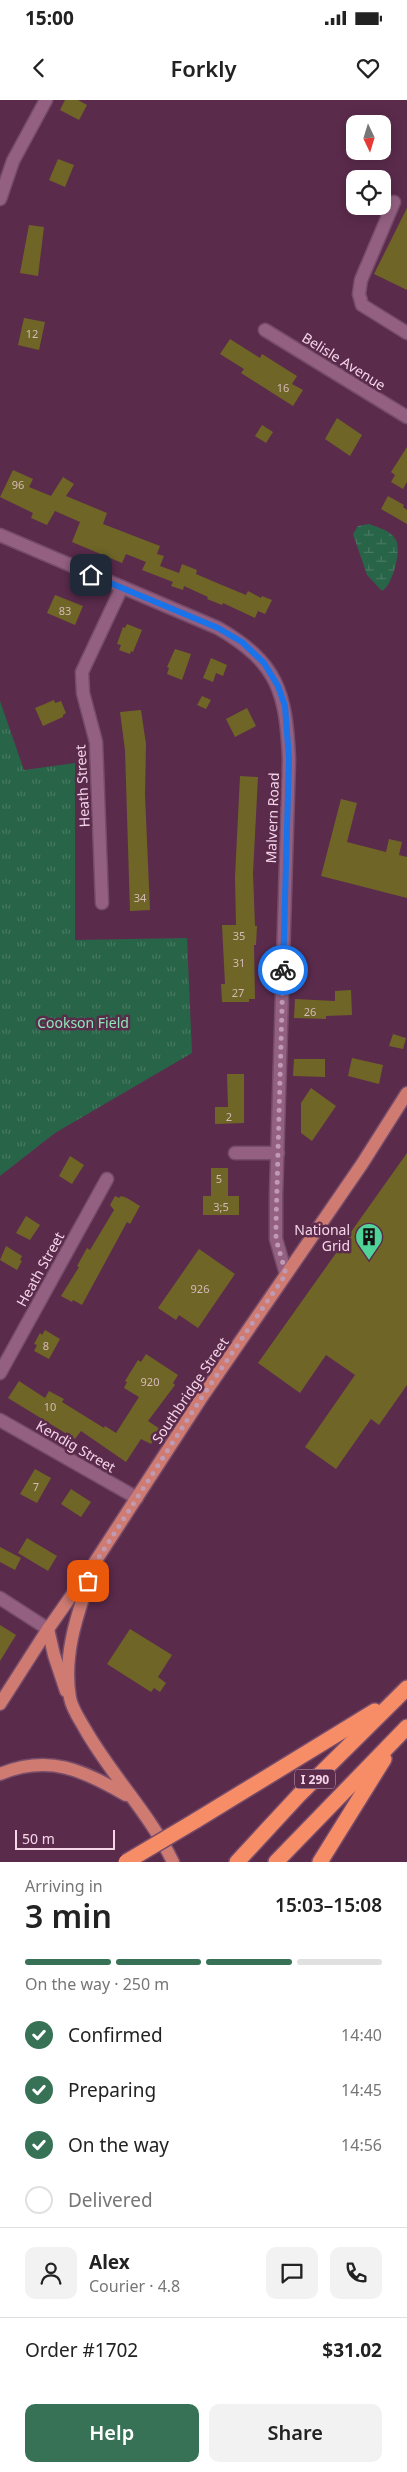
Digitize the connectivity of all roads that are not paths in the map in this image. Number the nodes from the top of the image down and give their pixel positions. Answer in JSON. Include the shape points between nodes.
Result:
{"nodes":[{"id":1,"x":46,"y":100,"type":"edge"},
{"id":2,"x":0,"y":199,"type":"edge"},
{"id":3,"x":394,"y":202,"type":"dead end"},
{"id":4,"x":265,"y":330,"type":"dead end"},
{"id":5,"x":407,"y":333,"type":"edge"},
{"id":6,"x":407,"y":417,"type":"edge"},
{"id":7,"x":0,"y":535,"type":"edge"},
{"id":8,"x":122,"y":587,"type":"junction"},
{"id":9,"x":102,"y":903,"type":"dead end"},
{"id":10,"x":407,"y":1093,"type":"edge"},
{"id":11,"x":235,"y":1153,"type":"dead end"},
{"id":12,"x":278,"y":1153,"type":"junction"},
{"id":13,"x":107,"y":1179,"type":"dead end"},
{"id":14,"x":286,"y":1274,"type":"junction"},
{"id":15,"x":0,"y":1373,"type":"edge"},
{"id":16,"x":0,"y":1420,"type":"edge"},
{"id":17,"x":137,"y":1498,"type":"junction"},
{"id":18,"x":94,"y":1565,"type":"junction"},
{"id":19,"x":0,"y":1598,"type":"edge"},
{"id":20,"x":48,"y":1629,"type":"junction"},
{"id":21,"x":407,"y":1688,"type":"edge"},
{"id":22,"x":396,"y":1699,"type":"junction"},
{"id":23,"x":70,"y":1700,"type":"junction"},
{"id":24,"x":0,"y":1704,"type":"edge"},
{"id":25,"x":402,"y":1731,"type":"edge"},
{"id":26,"x":0,"y":1774,"type":"edge"},
{"id":27,"x":132,"y":1799,"type":"junction"},
{"id":28,"x":126,"y":1862,"type":"edge"},
{"id":29,"x":172,"y":1862,"type":"edge"},
{"id":30,"x":237,"y":1862,"type":"edge"},
{"id":31,"x":276,"y":1862,"type":"edge"},
{"id":32,"x":320,"y":1862,"type":"edge"}],
"edges":[{"from":1,"to":2,"type":"street","via":[[13,161]]},
{"from":3,"to":5,"type":"street","via":[[361,280],[359,294],[362,305]]},
{"from":4,"to":6,"type":"street","name":"Belisle Avenue"},
{"from":7,"to":8,"type":"street","name":"Malvern Road"},
{"from":8,"to":9,"type":"street","name":"Heath Street","via":[[82,672],[83,693],[96,742]]},
{"from":8,"to":12,"type":"street","name":"Malvern Road","via":[[218,628],[242,642],[264,663],[285,706],[289,759]]},
{"from":10,"to":14,"type":"main road","name":"Southbridge Street"},
{"from":11,"to":12,"type":"street"},
{"from":12,"to":14,"type":"street","name":"Malvern Road","via":[[276,1239]]},
{"from":13,"to":15,"type":"street","name":"Heath Street"},
{"from":14,"to":17,"type":"main road","name":"Southbridge Street"},
{"from":16,"to":17,"type":"street","name":"Kendig Street"},
{"from":17,"to":18,"type":"main road","name":"Southbridge Street"},
{"from":18,"to":20,"type":"main road","name":"Southbridge Street"},
{"from":18,"to":23,"type":"main road","via":[[72,1636],[68,1670]]},
{"from":19,"to":20,"type":"street"},
{"from":20,"to":23,"type":"main road","via":[[62,1684]]},
{"from":20,"to":24,"type":"main road","name":"Southbridge Street"},
{"from":21,"to":22,"type":"highway","number":"I 290"},
{"from":22,"to":28,"type":"highway","bridge":true},
{"from":22,"to":30,"type":"highway","number":"I 290"},
{"from":23,"to":27,"type":"main road","via":[[92,1742]]},
{"from":25,"to":31,"type":"highway","number":"I 290"},
{"from":25,"to":32,"type":"highway"},
{"from":26,"to":27,"type":"main road","via":[[24,1766],[66,1766],[103,1781]]},
{"from":27,"to":29,"type":"main road"}]}
